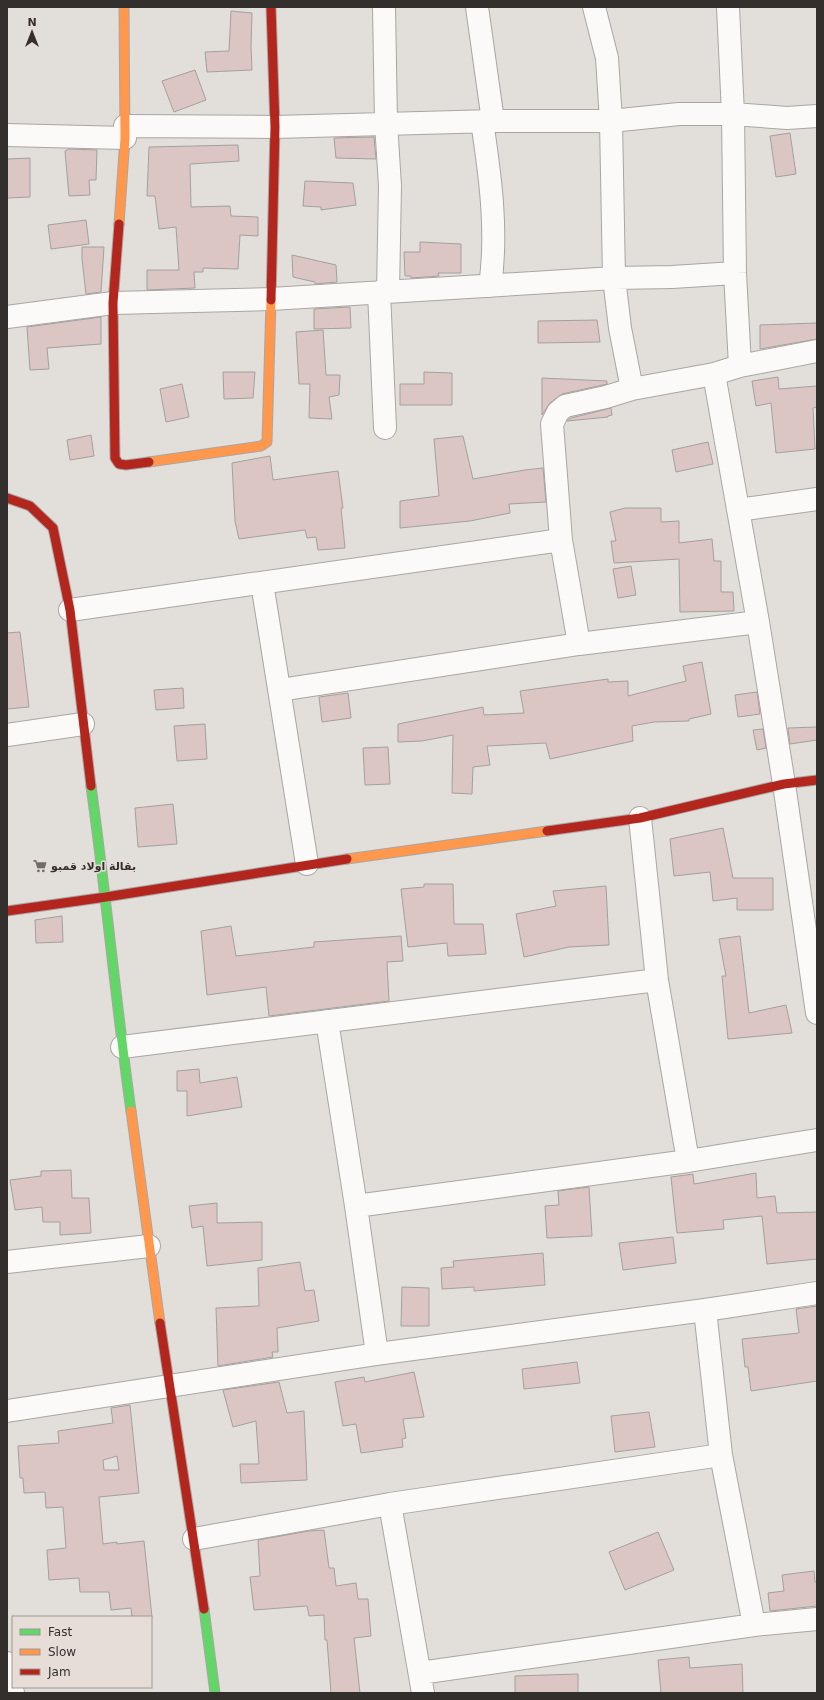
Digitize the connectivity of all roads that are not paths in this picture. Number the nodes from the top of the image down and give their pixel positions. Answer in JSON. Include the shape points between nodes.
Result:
{"nodes":[{"id":1,"x":124,"y":7,"type":"edge"},
{"id":2,"x":271,"y":7,"type":"edge"},
{"id":3,"x":384,"y":7,"type":"edge"},
{"id":4,"x":477,"y":7,"type":"edge"},
{"id":5,"x":594,"y":7,"type":"edge"},
{"id":6,"x":728,"y":7,"type":"edge"},
{"id":7,"x":733,"y":114,"type":"junction"},
{"id":8,"x":817,"y":116,"type":"edge"},
{"id":9,"x":488,"y":121,"type":"junction"},
{"id":10,"x":611,"y":121,"type":"junction"},
{"id":11,"x":386,"y":123,"type":"junction"},
{"id":12,"x":275,"y":127,"type":"junction"},
{"id":13,"x":125,"y":132,"type":"junction"},
{"id":14,"x":7,"y":135,"type":"edge"},
{"id":15,"x":735,"y":273,"type":"junction"},
{"id":16,"x":614,"y":278,"type":"junction"},
{"id":17,"x":490,"y":286,"type":"junction"},
{"id":18,"x":384,"y":292,"type":"junction"},
{"id":19,"x":271,"y":299,"type":"junction"},
{"id":20,"x":113,"y":303,"type":"junction"},
{"id":21,"x":7,"y":317,"type":"edge"},
{"id":22,"x":817,"y":350,"type":"edge"},
{"id":23,"x":740,"y":366,"type":"junction"},
{"id":24,"x":714,"y":374,"type":"junction"},
{"id":25,"x":632,"y":389,"type":"junction"},
{"id":26,"x":385,"y":428,"type":"dead end"},
{"id":27,"x":7,"y":498,"type":"edge"},
{"id":28,"x":817,"y":499,"type":"edge"},
{"id":29,"x":738,"y":510,"type":"junction"},
{"id":30,"x":561,"y":540,"type":"junction"},
{"id":31,"x":262,"y":583,"type":"junction"},
{"id":32,"x":70,"y":610,"type":"junction"},
{"id":33,"x":758,"y":622,"type":"junction"},
{"id":34,"x":579,"y":644,"type":"junction"},
{"id":35,"x":280,"y":690,"type":"junction"},
{"id":36,"x":82,"y":724,"type":"junction"},
{"id":37,"x":7,"y":735,"type":"edge"},
{"id":38,"x":817,"y":780,"type":"edge"},
{"id":39,"x":784,"y":784,"type":"junction"},
{"id":40,"x":640,"y":818,"type":"junction"},
{"id":41,"x":307,"y":864,"type":"junction"},
{"id":42,"x":106,"y":897,"type":"junction"},
{"id":43,"x":7,"y":911,"type":"edge"},
{"id":44,"x":812,"y":944,"type":"edge"},
{"id":45,"x":657,"y":980,"type":"junction"},
{"id":46,"x":817,"y":1012,"type":"edge"},
{"id":47,"x":327,"y":1021,"type":"junction"},
{"id":48,"x":122,"y":1047,"type":"junction"},
{"id":49,"x":817,"y":1140,"type":"edge"},
{"id":50,"x":688,"y":1161,"type":"junction"},
{"id":51,"x":356,"y":1206,"type":"junction"},
{"id":52,"x":149,"y":1246,"type":"junction"},
{"id":53,"x":7,"y":1262,"type":"edge"},
{"id":54,"x":817,"y":1293,"type":"edge"},
{"id":55,"x":705,"y":1310,"type":"junction"},
{"id":56,"x":377,"y":1354,"type":"junction"},
{"id":57,"x":169,"y":1386,"type":"junction"},
{"id":58,"x":7,"y":1411,"type":"edge"},
{"id":59,"x":721,"y":1456,"type":"junction"},
{"id":60,"x":390,"y":1504,"type":"junction"},
{"id":61,"x":194,"y":1539,"type":"junction"},
{"id":62,"x":817,"y":1620,"type":"edge"},
{"id":63,"x":754,"y":1625,"type":"junction"},
{"id":64,"x":7,"y":1663,"type":"edge"},
{"id":65,"x":421,"y":1683,"type":"edge"},
{"id":66,"x":13,"y":1693,"type":"edge"},
{"id":67,"x":215,"y":1693,"type":"edge"}],
"edges":[{"from":1,"to":13,"type":"street"},
{"from":2,"to":12,"type":"street"},
{"from":3,"to":11,"type":"street"},
{"from":4,"to":9,"type":"street"},
{"from":5,"to":10,"type":"street","via":[[607,58]]},
{"from":6,"to":7,"type":"street"},
{"from":7,"to":8,"type":"street","via":[[787,118]]},
{"from":7,"to":10,"type":"street","via":[[679,114]]},
{"from":7,"to":15,"type":"street"},
{"from":9,"to":10,"type":"street"},
{"from":9,"to":11,"type":"street"},
{"from":9,"to":17,"type":"street","via":[[493,228]]},
{"from":10,"to":16,"type":"street"},
{"from":11,"to":12,"type":"street"},
{"from":11,"to":18,"type":"street","via":[[390,186]]},
{"from":12,"to":13,"type":"street"},
{"from":12,"to":19,"type":"street"},
{"from":13,"to":14,"type":"street"},
{"from":13,"to":20,"type":"street"},
{"from":15,"to":16,"type":"street"},
{"from":15,"to":23,"type":"street"},
{"from":16,"to":17,"type":"street"},
{"from":16,"to":25,"type":"street","via":[[620,328]]},
{"from":17,"to":18,"type":"street"},
{"from":18,"to":19,"type":"street"},
{"from":18,"to":26,"type":"street"},
{"from":19,"to":20,"type":"street"},
{"from":19,"to":20,"type":"street","via":[[267,442],[261,446],[126,465],[119,464],[115,458]]},
{"from":20,"to":21,"type":"street"},
{"from":22,"to":23,"type":"street"},
{"from":23,"to":24,"type":"street"},
{"from":24,"to":25,"type":"street"},
{"from":24,"to":29,"type":"street"},
{"from":25,"to":30,"type":"street","via":[[565,406],[558,412],[552,424]]},
{"from":27,"to":32,"type":"street","via":[[30,506],[53,528]]},
{"from":28,"to":29,"type":"street"},
{"from":29,"to":33,"type":"street"},
{"from":30,"to":31,"type":"street"},
{"from":30,"to":34,"type":"street"},
{"from":31,"to":32,"type":"street"},
{"from":31,"to":35,"type":"street"},
{"from":32,"to":36,"type":"street"},
{"from":33,"to":34,"type":"street"},
{"from":33,"to":39,"type":"street"},
{"from":34,"to":35,"type":"street"},
{"from":35,"to":41,"type":"street"},
{"from":36,"to":37,"type":"street"},
{"from":36,"to":42,"type":"street"},
{"from":38,"to":39,"type":"street"},
{"from":39,"to":40,"type":"street"},
{"from":39,"to":44,"type":"street"},
{"from":40,"to":41,"type":"street"},
{"from":40,"to":45,"type":"street"},
{"from":41,"to":42,"type":"street"},
{"from":42,"to":43,"type":"street"},
{"from":42,"to":48,"type":"street"},
{"from":44,"to":46,"type":"street"},
{"from":45,"to":47,"type":"street"},
{"from":45,"to":50,"type":"street"},
{"from":47,"to":48,"type":"street"},
{"from":47,"to":51,"type":"street"},
{"from":48,"to":52,"type":"street"},
{"from":49,"to":50,"type":"street"},
{"from":50,"to":51,"type":"street"},
{"from":51,"to":56,"type":"street"},
{"from":52,"to":53,"type":"street"},
{"from":52,"to":57,"type":"street"},
{"from":54,"to":55,"type":"street"},
{"from":55,"to":56,"type":"street"},
{"from":55,"to":59,"type":"street"},
{"from":56,"to":57,"type":"street"},
{"from":57,"to":58,"type":"street"},
{"from":57,"to":61,"type":"street"},
{"from":59,"to":60,"type":"street"},
{"from":59,"to":63,"type":"street"},
{"from":60,"to":61,"type":"street"},
{"from":60,"to":65,"type":"street"},
{"from":61,"to":67,"type":"street"},
{"from":62,"to":63,"type":"street"},
{"from":63,"to":65,"type":"street"},
{"from":64,"to":66,"type":"street"}]}
